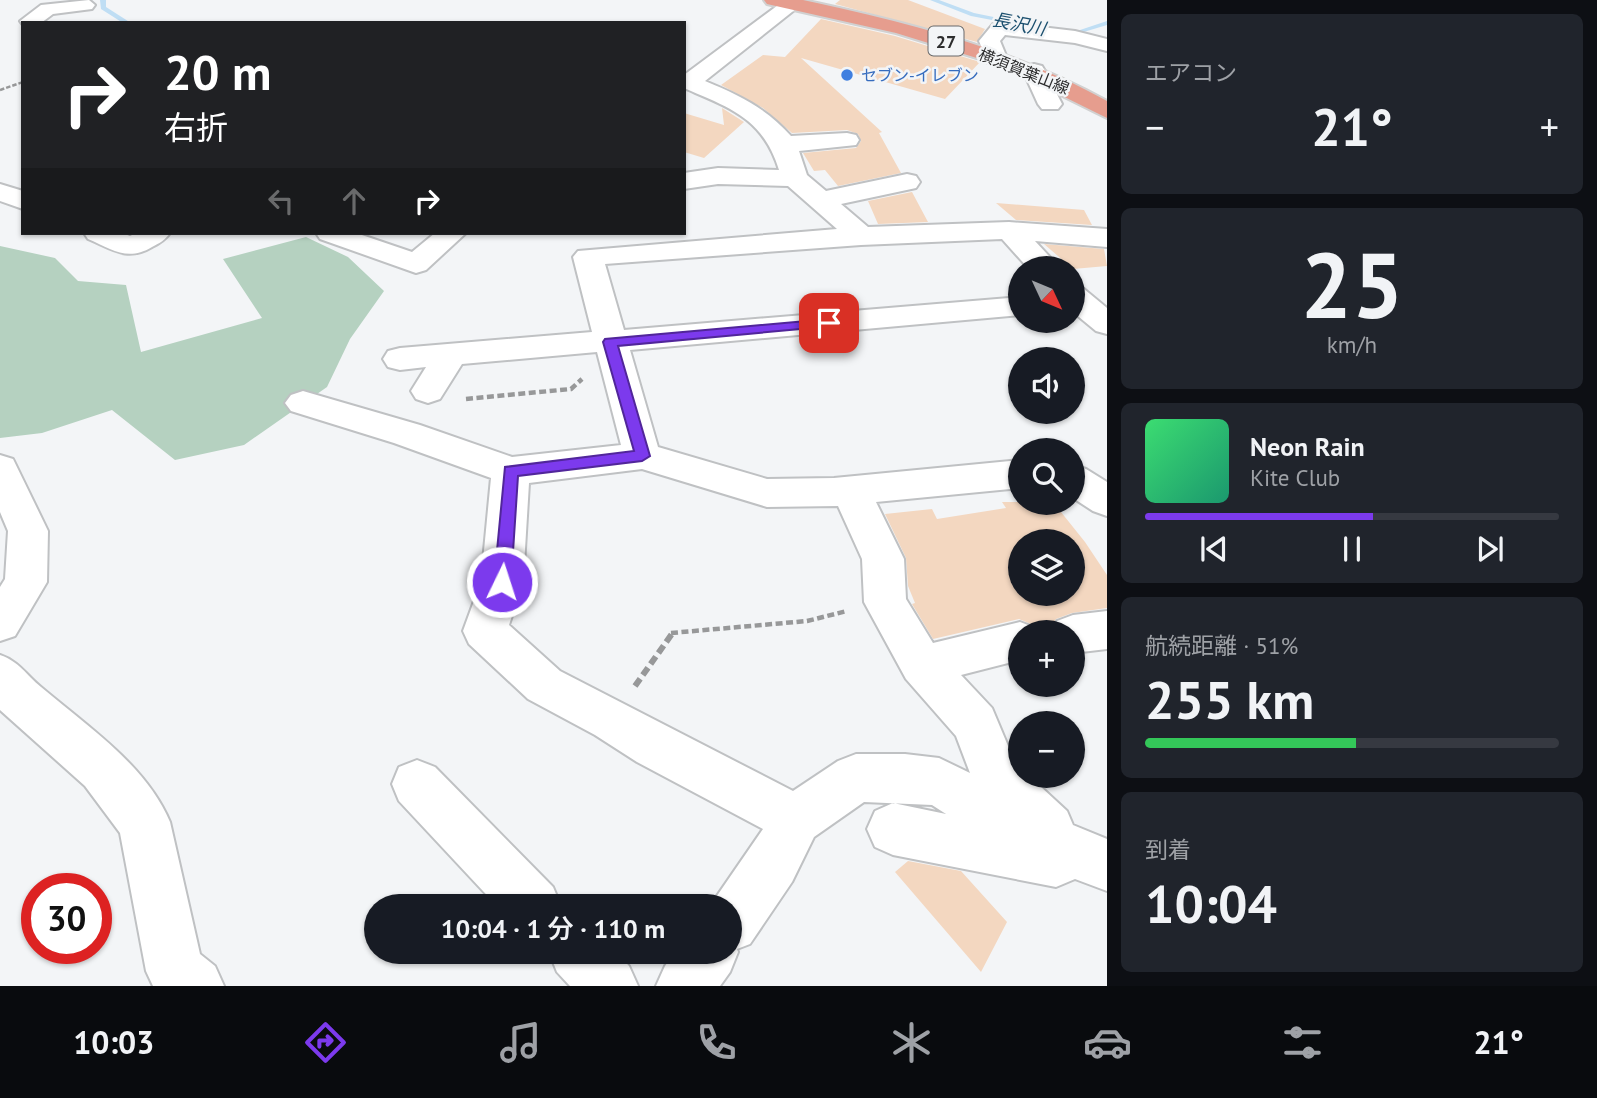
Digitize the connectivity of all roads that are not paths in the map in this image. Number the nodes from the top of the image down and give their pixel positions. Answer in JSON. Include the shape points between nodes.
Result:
{"nodes":[{"id":1,"x":783,"y":2,"type":"edge"},
{"id":2,"x":89,"y":8,"type":"edge"},
{"id":3,"x":30,"y":21,"type":"dead end"},
{"id":4,"x":1107,"y":45,"type":"edge"},
{"id":5,"x":996,"y":58,"type":"junction"},
{"id":6,"x":1034,"y":72,"type":"junction"},
{"id":7,"x":1050,"y":104,"type":"dead end"},
{"id":8,"x":1107,"y":111,"type":"edge"},
{"id":9,"x":847,"y":140,"type":"dead end"},
{"id":10,"x":784,"y":144,"type":"junction"},
{"id":11,"x":795,"y":178,"type":"junction"},
{"id":12,"x":686,"y":181,"type":"edge"},
{"id":13,"x":906,"y":182,"type":"dead end"},
{"id":14,"x":1,"y":192,"type":"edge"},
{"id":15,"x":21,"y":200,"type":"edge"},
{"id":16,"x":820,"y":200,"type":"junction"},
{"id":17,"x":1009,"y":230,"type":"junction"},
{"id":18,"x":103,"y":235,"type":"edge"},
{"id":19,"x":153,"y":235,"type":"edge"},
{"id":20,"x":336,"y":235,"type":"edge"},
{"id":21,"x":450,"y":235,"type":"edge"},
{"id":22,"x":860,"y":236,"type":"junction"},
{"id":23,"x":1107,"y":238,"type":"edge"},
{"id":24,"x":1034,"y":256,"type":"edge"},
{"id":25,"x":1008,"y":307,"type":"edge"},
{"id":26,"x":1085,"y":308,"type":"edge"},
{"id":27,"x":1107,"y":324,"type":"edge"},
{"id":28,"x":600,"y":343,"type":"junction"},
{"id":29,"x":451,"y":355,"type":"junction"},
{"id":30,"x":400,"y":359,"type":"dead end"},
{"id":31,"x":428,"y":391,"type":"dead end"},
{"id":32,"x":303,"y":402,"type":"dead end"},
{"id":33,"x":642,"y":456,"type":"junction"},
{"id":34,"x":0,"y":469,"type":"edge"},
{"id":35,"x":511,"y":471,"type":"junction"},
{"id":36,"x":1008,"y":475,"type":"edge"},
{"id":37,"x":1085,"y":487,"type":"edge"},
{"id":38,"x":850,"y":489,"type":"junction"},
{"id":39,"x":1107,"y":501,"type":"edge"},
{"id":40,"x":0,"y":623,"type":"edge"},
{"id":41,"x":1107,"y":630,"type":"edge"},
{"id":42,"x":1085,"y":633,"type":"edge"},
{"id":43,"x":1008,"y":644,"type":"edge"},
{"id":44,"x":922,"y":665,"type":"junction"},
{"id":45,"x":0,"y":675,"type":"edge"},
{"id":46,"x":417,"y":784,"type":"dead end"},
{"id":47,"x":796,"y":819,"type":"junction"},
{"id":48,"x":893,"y":829,"type":"dead end"},
{"id":49,"x":1097,"y":863,"type":"edge"},
{"id":50,"x":522,"y":894,"type":"edge"},
{"id":51,"x":742,"y":907,"type":"edge"},
{"id":52,"x":588,"y":964,"type":"edge"},
{"id":53,"x":701,"y":964,"type":"edge"},
{"id":54,"x":195,"y":986,"type":"edge"},
{"id":55,"x":609,"y":986,"type":"edge"},
{"id":56,"x":685,"y":986,"type":"edge"}],
"edges":[{"from":1,"to":5,"type":"main road","name":"横須賀葉山線","number":"27","via":[[864,15]]},
{"from":1,"to":10,"type":"street","via":[[689,82],[740,104],[764,121]]},
{"from":2,"to":3,"type":"street","via":[[48,9]]},
{"from":4,"to":5,"type":"street","via":[[1000,27],[989,41]]},
{"from":5,"to":6,"type":"main road","name":"横須賀葉山線","number":"27"},
{"from":6,"to":7,"type":"street"},
{"from":6,"to":8,"type":"main road","name":"横須賀葉山線","number":"27"},
{"from":9,"to":10,"type":"street"},
{"from":10,"to":11,"type":"street"},
{"from":11,"to":12,"type":"street","via":[[718,176]]},
{"from":11,"to":16,"type":"street"},
{"from":13,"to":16,"type":"street"},
{"from":14,"to":15,"type":"street"},
{"from":16,"to":22,"type":"street"},
{"from":17,"to":22,"type":"street"},
{"from":17,"to":23,"type":"street"},
{"from":17,"to":24,"type":"street"},
{"from":18,"to":19,"type":"street","via":[[132,247]]},
{"from":20,"to":21,"type":"street","via":[[416,264]]},
{"from":22,"to":28,"type":"street","via":[[588,257]]},
{"from":25,"to":28,"type":"street"},
{"from":26,"to":27,"type":"street"},
{"from":28,"to":29,"type":"street"},
{"from":28,"to":33,"type":"street"},
{"from":29,"to":30,"type":"street"},
{"from":29,"to":31,"type":"street"},
{"from":32,"to":35,"type":"street"},
{"from":33,"to":35,"type":"street"},
{"from":33,"to":38,"type":"street","via":[[767,493]]},
{"from":34,"to":40,"type":"street","via":[[28,531],[26,582]]},
{"from":35,"to":47,"type":"street","via":[[502,582],[485,631],[544,685]]},
{"from":36,"to":38,"type":"street"},
{"from":37,"to":39,"type":"street"},
{"from":38,"to":44,"type":"street","via":[[883,559],[885,602]]},
{"from":41,"to":42,"type":"street"},
{"from":43,"to":44,"type":"street"},
{"from":44,"to":49,"type":"street","via":[[975,723],[998,781]]},
{"from":45,"to":54,"type":"street","via":[[15,694],[102,769],[144,822],[175,971]]},
{"from":46,"to":50,"type":"street"},
{"from":47,"to":49,"type":"street","via":[[856,778],[939,782],[1029,834]]},
{"from":47,"to":51,"type":"street"},
{"from":48,"to":49,"type":"street","via":[[1054,861]]},
{"from":52,"to":55,"type":"street"},
{"from":53,"to":56,"type":"street"}]}
